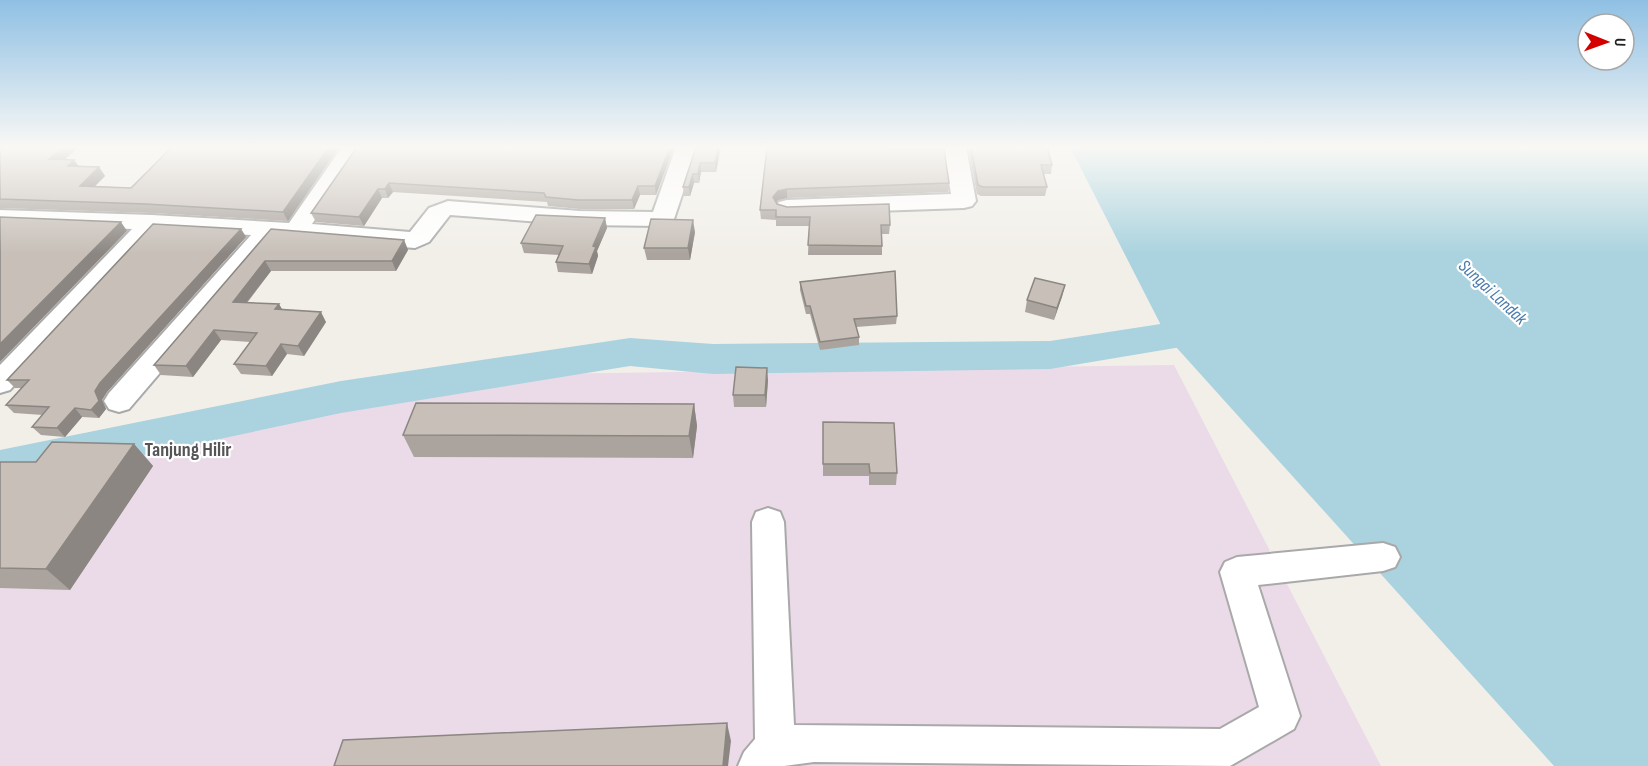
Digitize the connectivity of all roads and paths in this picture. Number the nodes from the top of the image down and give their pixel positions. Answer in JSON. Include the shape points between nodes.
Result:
{"nodes":[{"id":1,"x":328,"y":183,"type":"edge"},
{"id":2,"x":675,"y":183,"type":"edge"},
{"id":3,"x":961,"y":183,"type":"edge"},
{"id":4,"x":788,"y":207,"type":"edge"},
{"id":5,"x":0,"y":217,"type":"edge"},
{"id":6,"x":152,"y":222,"type":"junction"},
{"id":7,"x":269,"y":230,"type":"junction"},
{"id":8,"x":296,"y":230,"type":"junction"},
{"id":9,"x":0,"y":383,"type":"edge"},
{"id":10,"x":119,"y":401,"type":"dead end"},
{"id":11,"x":768,"y":522,"type":"dead end"},
{"id":12,"x":1383,"y":557,"type":"dead end"},
{"id":13,"x":767,"y":756,"type":"edge"},
{"id":14,"x":1230,"y":758,"type":"edge"}],
"edges":[{"from":1,"to":8,"type":"street"},
{"from":2,"to":8,"type":"street","via":[[662,219],[580,218],[448,208],[437,212],[421,238],[415,240]]},
{"from":3,"to":4,"type":"street","via":[[964,201]]},
{"from":5,"to":6,"type":"street"},
{"from":6,"to":7,"type":"street"},
{"from":6,"to":9,"type":"street"},
{"from":7,"to":8,"type":"street"},
{"from":7,"to":10,"type":"street"},
{"from":11,"to":13,"type":"street"},
{"from":12,"to":14,"type":"street","via":[[1237,572],[1281,716]]},
{"from":13,"to":14,"type":"street","via":[[814,743]]}]}
